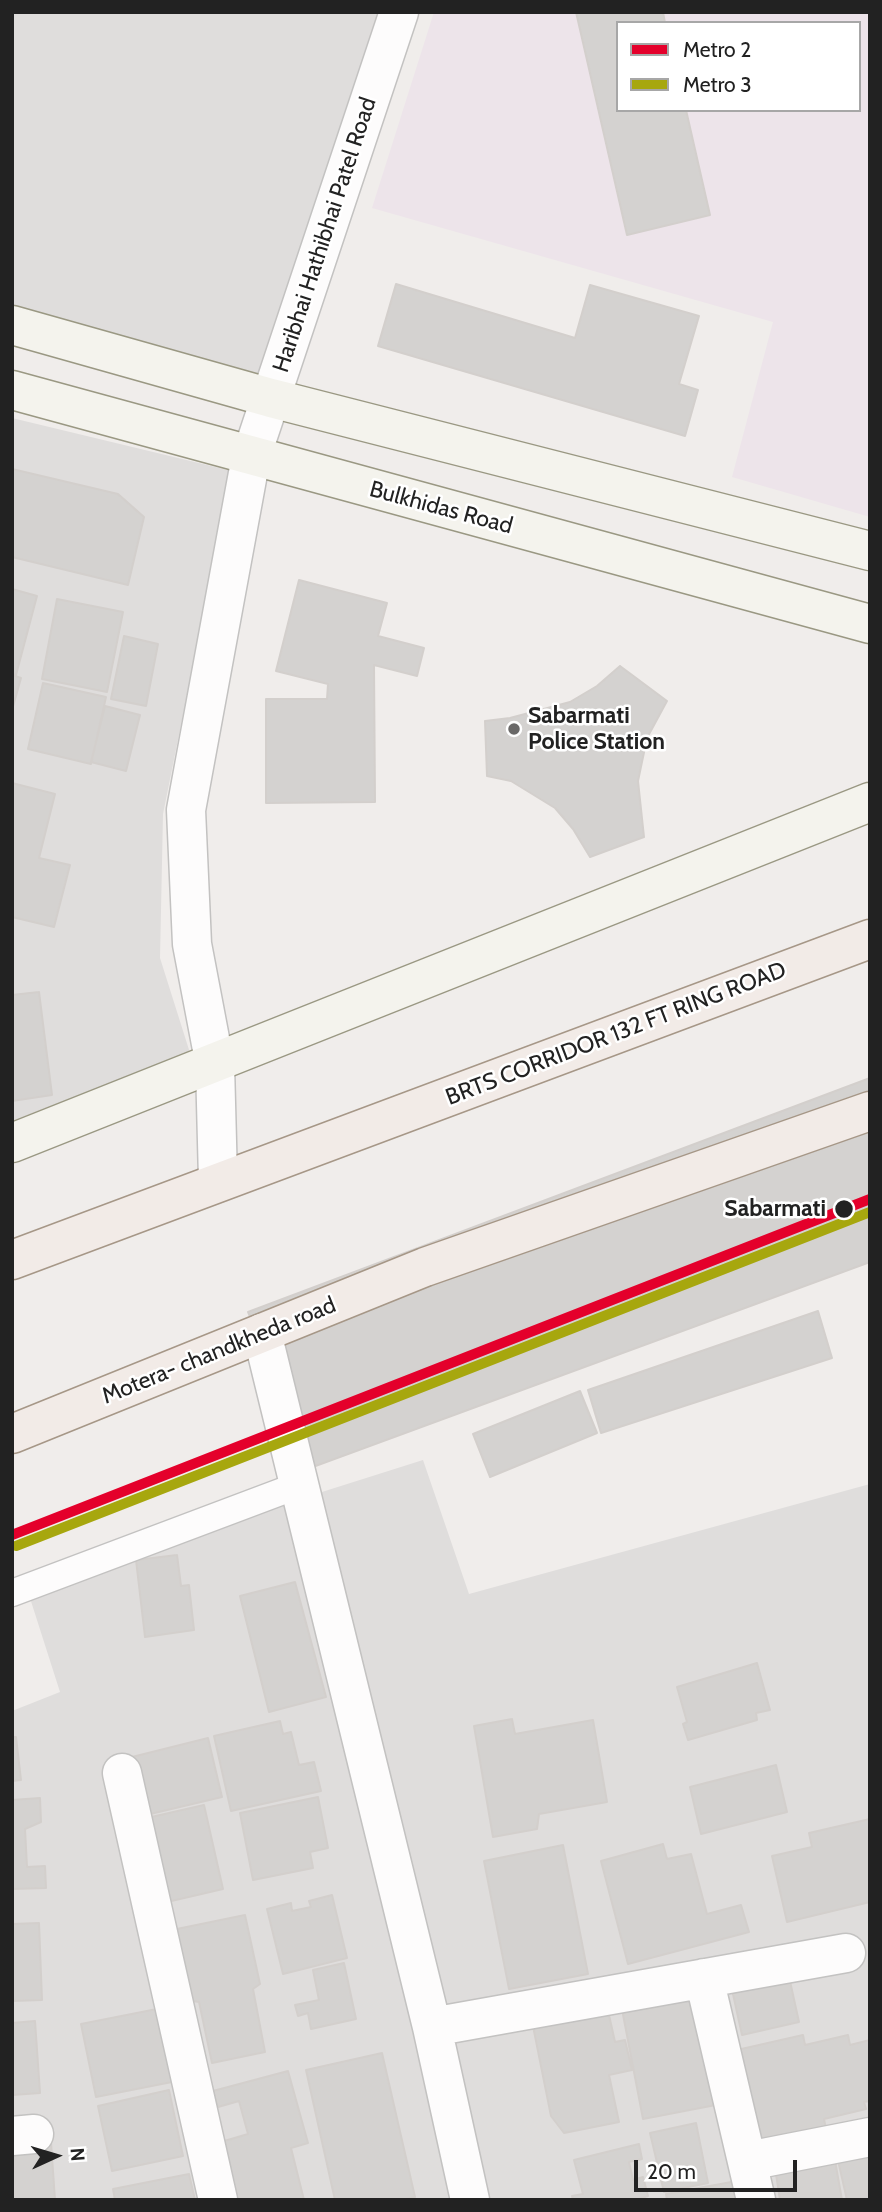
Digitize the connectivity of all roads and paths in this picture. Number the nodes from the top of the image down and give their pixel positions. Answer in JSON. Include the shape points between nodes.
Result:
{"nodes":[{"id":1,"x":400,"y":12,"type":"edge"},
{"id":2,"x":12,"y":326,"type":"edge"},
{"id":3,"x":12,"y":390,"type":"edge"},
{"id":4,"x":271,"y":398,"type":"junction"},
{"id":5,"x":251,"y":457,"type":"junction"},
{"id":6,"x":870,"y":551,"type":"edge"},
{"id":7,"x":870,"y":624,"type":"edge"},
{"id":8,"x":870,"y":802,"type":"edge"},
{"id":9,"x":870,"y":939,"type":"edge"},
{"id":10,"x":215,"y":1065,"type":"junction"},
{"id":11,"x":870,"y":1111,"type":"edge"},
{"id":12,"x":12,"y":1143,"type":"edge"},
{"id":13,"x":218,"y":1180,"type":"junction"},
{"id":14,"x":12,"y":1260,"type":"edge"},
{"id":15,"x":262,"y":1333,"type":"junction"},
{"id":16,"x":12,"y":1434,"type":"edge"},
{"id":17,"x":299,"y":1485,"type":"junction"},
{"id":18,"x":12,"y":1593,"type":"edge"},
{"id":19,"x":122,"y":1773,"type":"dead end"},
{"id":20,"x":846,"y":1952,"type":"dead end"},
{"id":21,"x":704,"y":1978,"type":"junction"},
{"id":22,"x":432,"y":2027,"type":"junction"},
{"id":23,"x":870,"y":2137,"type":"edge"},
{"id":24,"x":748,"y":2161,"type":"junction"},
{"id":25,"x":218,"y":2200,"type":"edge"},
{"id":26,"x":470,"y":2200,"type":"edge"},
{"id":27,"x":756,"y":2200,"type":"edge"}],
"edges":[{"from":1,"to":4,"type":"street","name":"Haribhai Hathibhai Patel Road"},
{"from":2,"to":4,"type":"street"},
{"from":3,"to":5,"type":"street","name":"Bulkhidas Road"},
{"from":4,"to":5,"type":"street","name":"Haribhai Hathibhai Patel Road"},
{"from":4,"to":6,"type":"street"},
{"from":5,"to":7,"type":"street","name":"Bulkhidas Road"},
{"from":5,"to":10,"type":"street","name":"Haribhai Hathibhai Patel Road","via":[[186,810],[192,944]]},
{"from":8,"to":10,"type":"street"},
{"from":9,"to":13,"type":"main road","name":"BRTS CORRIDOR 132 FT RING ROAD"},
{"from":10,"to":12,"type":"street"},
{"from":10,"to":13,"type":"street","name":"Haribhai Hathibhai Patel Road"},
{"from":11,"to":15,"type":"main road","name":"Motera- chandkheda road","via":[[425,1267]]},
{"from":13,"to":14,"type":"main road"},
{"from":15,"to":16,"type":"main road","name":"Motera- chandkheda road"},
{"from":15,"to":17,"type":"street"},
{"from":17,"to":18,"type":"lane"},
{"from":17,"to":22,"type":"street"},
{"from":19,"to":25,"type":"street"},
{"from":20,"to":21,"type":"street"},
{"from":21,"to":22,"type":"street"},
{"from":21,"to":24,"type":"street"},
{"from":22,"to":26,"type":"street"},
{"from":23,"to":24,"type":"street"},
{"from":24,"to":27,"type":"street"}]}
